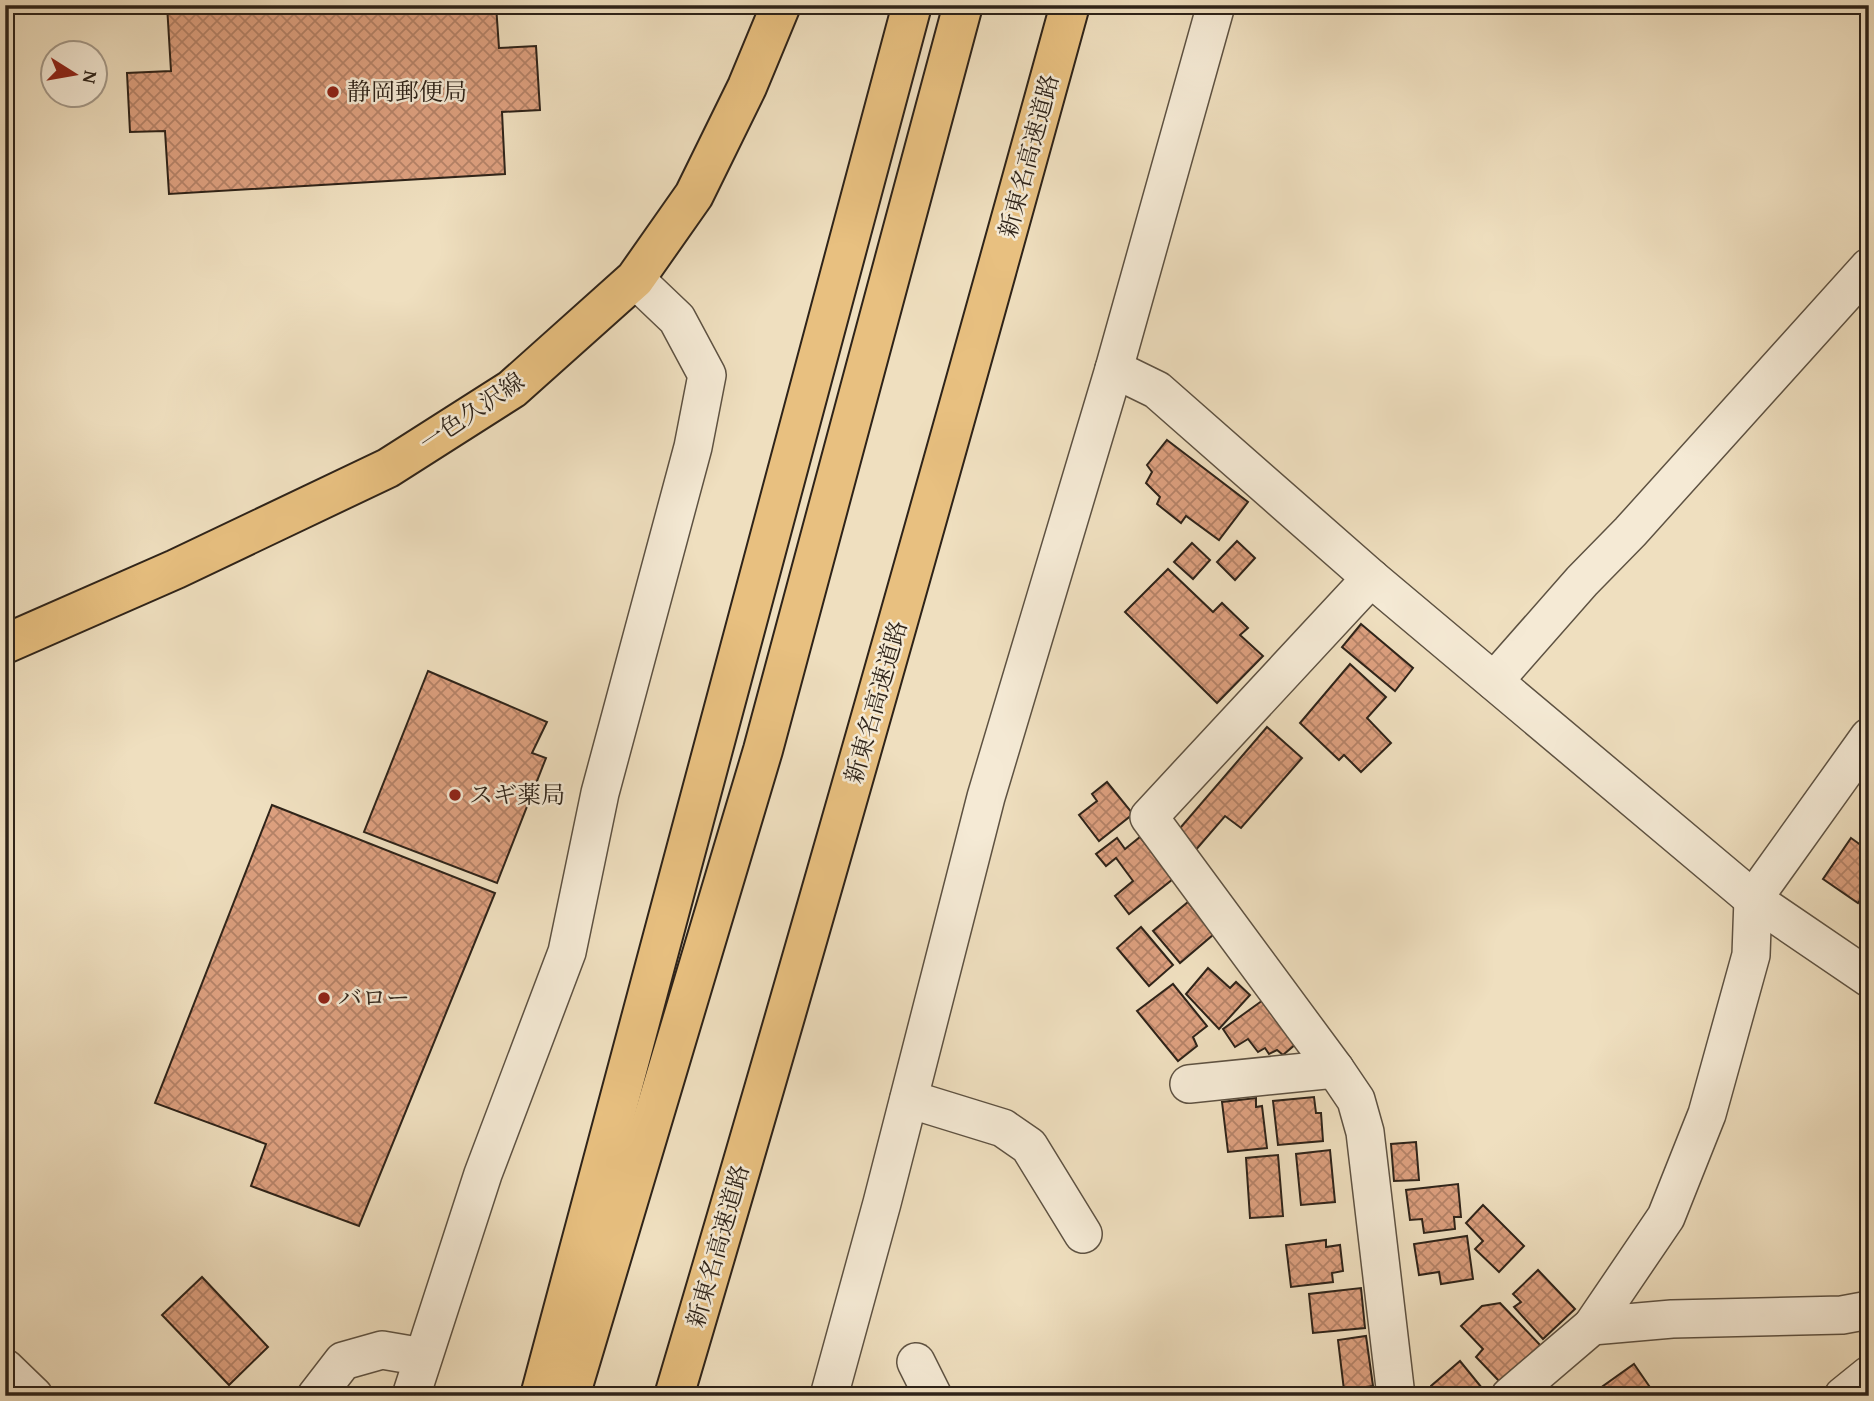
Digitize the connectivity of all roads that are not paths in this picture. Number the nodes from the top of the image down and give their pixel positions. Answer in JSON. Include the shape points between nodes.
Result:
{"nodes":[{"id":1,"x":781,"y":5,"type":"edge"},
{"id":2,"x":912,"y":5,"type":"edge"},
{"id":3,"x":963,"y":5,"type":"edge"},
{"id":4,"x":1070,"y":5,"type":"edge"},
{"id":5,"x":1216,"y":5,"type":"edge"},
{"id":6,"x":1869,"y":267,"type":"edge"},
{"id":7,"x":635,"y":279,"type":"junction"},
{"id":8,"x":1114,"y":369,"type":"junction"},
{"id":9,"x":1371,"y":578,"type":"junction"},
{"id":10,"x":5,"y":645,"type":"edge"},
{"id":11,"x":1494,"y":681,"type":"junction"},
{"id":12,"x":1869,"y":737,"type":"edge"},
{"id":13,"x":1753,"y":900,"type":"junction"},
{"id":14,"x":1869,"y":978,"type":"edge"},
{"id":15,"x":1335,"y":1069,"type":"junction"},
{"id":16,"x":1189,"y":1084,"type":"dead end"},
{"id":17,"x":909,"y":1099,"type":"junction"},
{"id":18,"x":1083,"y":1234,"type":"dead end"},
{"id":19,"x":1869,"y":1310,"type":"edge"},
{"id":20,"x":1592,"y":1326,"type":"junction"},
{"id":21,"x":423,"y":1357,"type":"junction"},
{"id":22,"x":916,"y":1362,"type":"dead end"},
{"id":23,"x":5,"y":1368,"type":"edge"},
{"id":24,"x":1869,"y":1375,"type":"edge"},
{"id":25,"x":34,"y":1396,"type":"edge"},
{"id":26,"x":316,"y":1396,"type":"edge"},
{"id":27,"x":411,"y":1396,"type":"edge"},
{"id":28,"x":540,"y":1396,"type":"edge"},
{"id":29,"x":570,"y":1396,"type":"edge"},
{"id":30,"x":674,"y":1396,"type":"edge"},
{"id":31,"x":829,"y":1396,"type":"edge"},
{"id":32,"x":933,"y":1396,"type":"edge"},
{"id":33,"x":1396,"y":1396,"type":"edge"},
{"id":34,"x":1510,"y":1396,"type":"edge"},
{"id":35,"x":1843,"y":1396,"type":"edge"}],
"edges":[{"from":1,"to":7,"type":"main road","name":"一色久沢線","via":[[694,195]]},
{"from":2,"to":28,"type":"main road"},
{"from":3,"to":29,"type":"main road","via":[[762,750]]},
{"from":4,"to":30,"type":"main road","name":"新東名高速道路","via":[[795,988]]},
{"from":5,"to":8,"type":"street"},
{"from":6,"to":11,"type":"street"},
{"from":7,"to":10,"type":"main road","name":"一色久沢線","via":[[512,389],[388,468]]},
{"from":7,"to":21,"type":"street","via":[[677,319],[707,375],[693,447],[600,793],[567,952],[483,1174]]},
{"from":8,"to":9,"type":"street","via":[[1157,390]]},
{"from":8,"to":17,"type":"street","via":[[986,797]]},
{"from":9,"to":11,"type":"street"},
{"from":9,"to":15,"type":"street","via":[[1149,817]]},
{"from":11,"to":13,"type":"street"},
{"from":12,"to":13,"type":"street"},
{"from":13,"to":14,"type":"street"},
{"from":13,"to":20,"type":"street","via":[[1751,955],[1707,1114],[1666,1217]]},
{"from":15,"to":16,"type":"street"},
{"from":15,"to":33,"type":"street","via":[[1356,1100],[1365,1132]]},
{"from":17,"to":18,"type":"street","via":[[1003,1128],[1028,1146]]},
{"from":17,"to":31,"type":"street"},
{"from":19,"to":20,"type":"street"},
{"from":20,"to":34,"type":"street"},
{"from":21,"to":26,"type":"street","via":[[382,1350],[343,1360]]},
{"from":21,"to":27,"type":"street"},
{"from":22,"to":32,"type":"street"},
{"from":23,"to":25,"type":"street"},
{"from":24,"to":35,"type":"street"}]}
